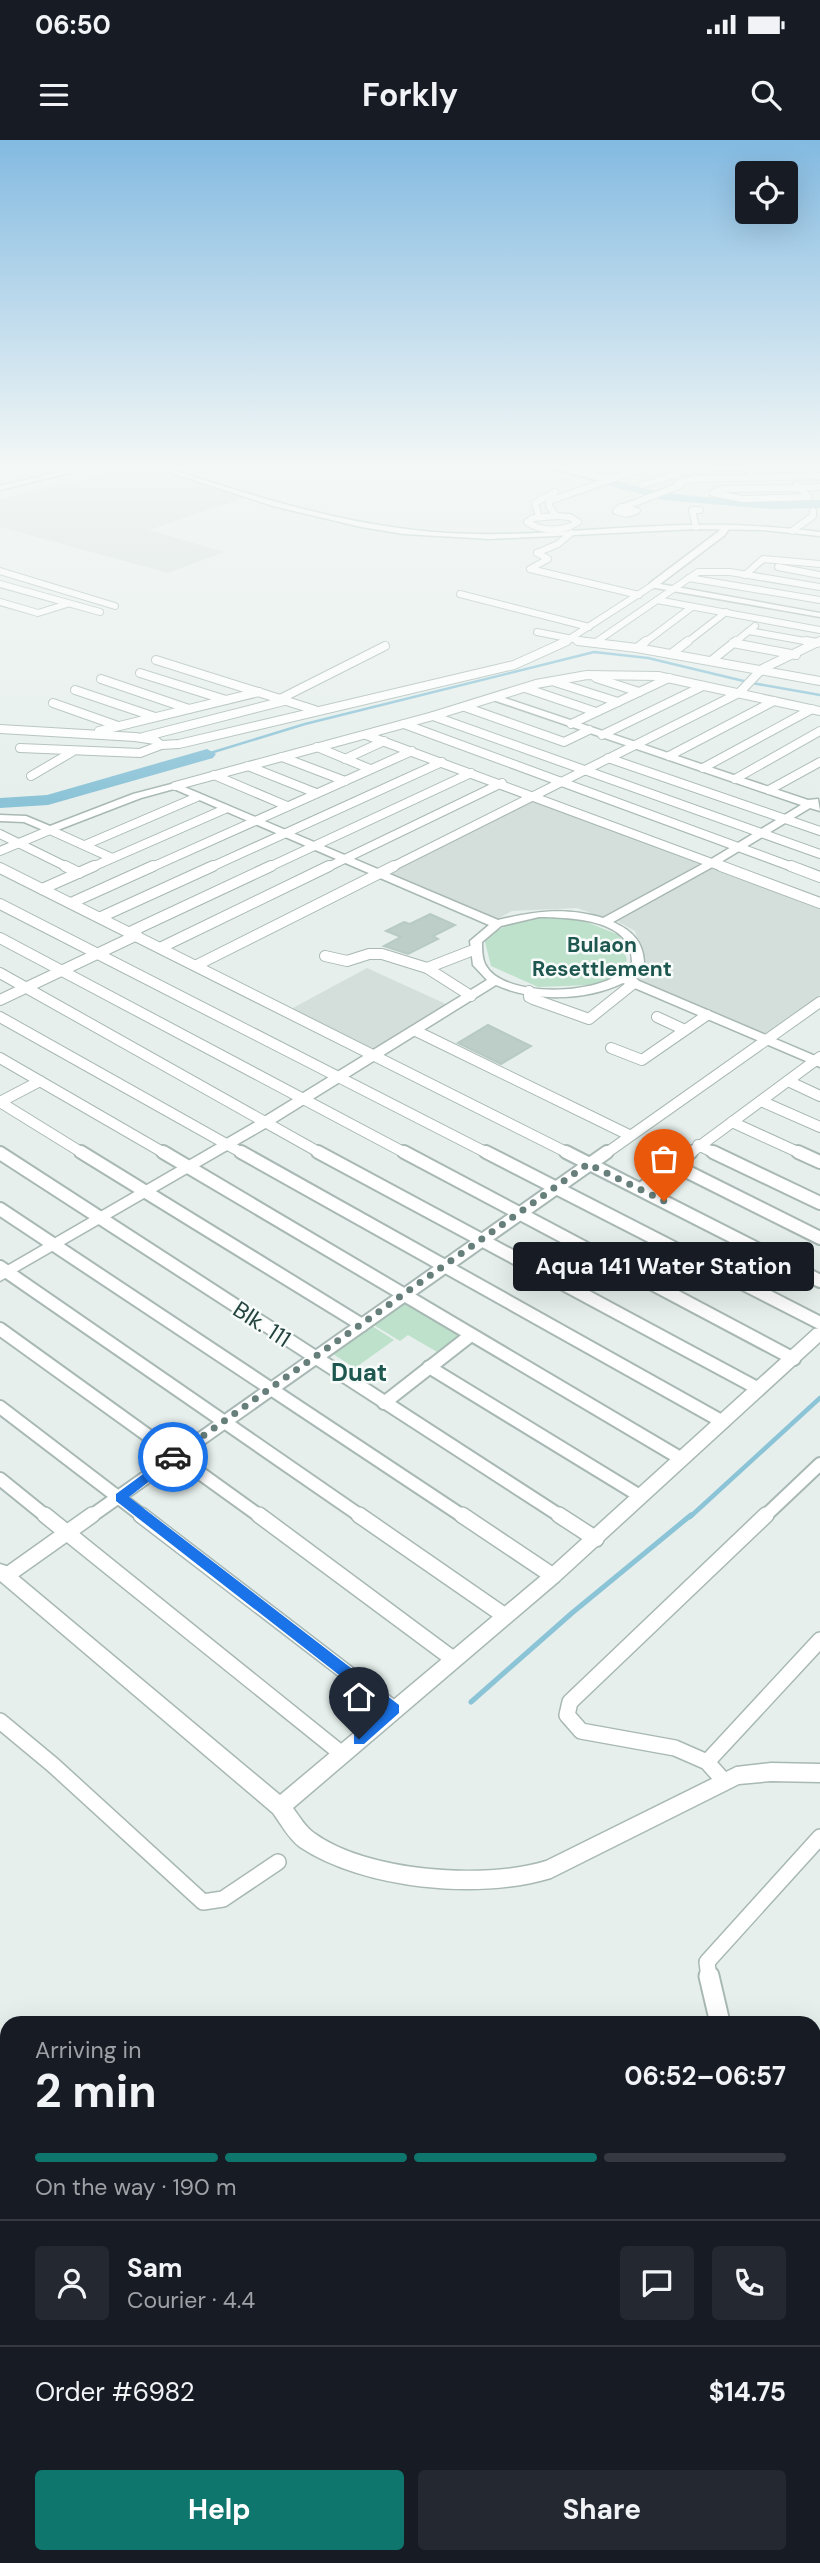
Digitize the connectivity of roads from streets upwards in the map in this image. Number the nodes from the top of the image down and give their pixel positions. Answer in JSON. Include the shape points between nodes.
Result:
{"nodes":[{"id":1,"x":23,"y":578,"type":"edge"},
{"id":2,"x":568,"y":578,"type":"edge"},
{"id":3,"x":662,"y":578,"type":"edge"},
{"id":4,"x":689,"y":578,"type":"joint"},
{"id":5,"x":764,"y":578,"type":"edge"},
{"id":6,"x":0,"y":584,"type":"edge"},
{"id":7,"x":653,"y":585,"type":"junction"},
{"id":8,"x":820,"y":587,"type":"edge"},
{"id":9,"x":673,"y":589,"type":"junction"},
{"id":10,"x":460,"y":594,"type":"dead end"},
{"id":11,"x":639,"y":595,"type":"junction"},
{"id":12,"x":657,"y":600,"type":"junction"},
{"id":13,"x":820,"y":600,"type":"edge"},
{"id":14,"x":0,"y":602,"type":"edge"},
{"id":15,"x":67,"y":604,"type":"junction"},
{"id":16,"x":115,"y":606,"type":"dead end"},
{"id":17,"x":692,"y":607,"type":"junction"},
{"id":18,"x":100,"y":612,"type":"dead end"},
{"id":19,"x":726,"y":612,"type":"junction"},
{"id":20,"x":820,"y":615,"type":"edge"},
{"id":21,"x":763,"y":619,"type":"junction"},
{"id":22,"x":589,"y":627,"type":"junction"},
{"id":23,"x":820,"y":630,"type":"edge"},
{"id":24,"x":749,"y":631,"type":"junction"},
{"id":25,"x":537,"y":632,"type":"dead end"},
{"id":26,"x":569,"y":640,"type":"junction"},
{"id":27,"x":596,"y":642,"type":"junction"},
{"id":28,"x":819,"y":642,"type":"edge"},
{"id":29,"x":733,"y":643,"type":"junction"},
{"id":30,"x":385,"y":646,"type":"dead end"},
{"id":31,"x":637,"y":648,"type":"junction"},
{"id":32,"x":769,"y":650,"type":"junction"},
{"id":33,"x":671,"y":654,"type":"junction"},
{"id":34,"x":796,"y":655,"type":"junction"},
{"id":35,"x":762,"y":656,"type":"dead end"},
{"id":36,"x":156,"y":660,"type":"dead end"},
{"id":37,"x":711,"y":661,"type":"junction"},
{"id":38,"x":754,"y":661,"type":"dead end"},
{"id":39,"x":746,"y":666,"type":"junction"},
{"id":40,"x":759,"y":672,"type":"junction"},
{"id":41,"x":140,"y":673,"type":"dead end"},
{"id":42,"x":811,"y":673,"type":"dead end"},
{"id":43,"x":587,"y":675,"type":"junction"},
{"id":44,"x":669,"y":678,"type":"junction"},
{"id":45,"x":803,"y":678,"type":"junction"},
{"id":46,"x":101,"y":679,"type":"dead end"},
{"id":47,"x":552,"y":681,"type":"junction"},
{"id":48,"x":820,"y":681,"type":"edge"},
{"id":49,"x":704,"y":686,"type":"junction"},
{"id":50,"x":525,"y":688,"type":"junction"},
{"id":51,"x":75,"y":690,"type":"dead end"},
{"id":52,"x":259,"y":692,"type":"junction"},
{"id":53,"x":639,"y":692,"type":"junction"},
{"id":54,"x":739,"y":693,"type":"junction"},
{"id":55,"x":496,"y":698,"type":"junction"},
{"id":56,"x":226,"y":700,"type":"junction"},
{"id":57,"x":282,"y":700,"type":"junction"},
{"id":58,"x":774,"y":701,"type":"junction"},
{"id":59,"x":618,"y":702,"type":"junction"},
{"id":60,"x":54,"y":703,"type":"dead end"},
{"id":61,"x":465,"y":707,"type":"junction"},
{"id":62,"x":189,"y":709,"type":"junction"},
{"id":63,"x":316,"y":710,"type":"junction"},
{"id":64,"x":816,"y":710,"type":"edge"},
{"id":65,"x":596,"y":712,"type":"junction"},
{"id":66,"x":433,"y":716,"type":"junction"},
{"id":67,"x":155,"y":718,"type":"junction"},
{"id":68,"x":12,"y":721,"type":"dead end"},
{"id":69,"x":404,"y":724,"type":"junction"},
{"id":70,"x":571,"y":724,"type":"junction"},
{"id":71,"x":119,"y":726,"type":"junction"},
{"id":72,"x":0,"y":727,"type":"edge"},
{"id":73,"x":589,"y":730,"type":"junction"},
{"id":74,"x":33,"y":731,"type":"junction"},
{"id":75,"x":820,"y":731,"type":"edge"},
{"id":76,"x":88,"y":734,"type":"junction"},
{"id":77,"x":366,"y":735,"type":"junction"},
{"id":78,"x":602,"y":735,"type":"junction"},
{"id":79,"x":139,"y":738,"type":"junction"},
{"id":80,"x":383,"y":741,"type":"junction"},
{"id":81,"x":564,"y":741,"type":"junction"},
{"id":82,"x":161,"y":745,"type":"junction"},
{"id":83,"x":636,"y":746,"type":"junction"},
{"id":84,"x":316,"y":747,"type":"junction"},
{"id":85,"x":412,"y":751,"type":"junction"},
{"id":86,"x":72,"y":752,"type":"junction"},
{"id":87,"x":111,"y":753,"type":"junction"},
{"id":88,"x":539,"y":753,"type":"junction"},
{"id":89,"x":669,"y":756,"type":"junction"},
{"id":90,"x":282,"y":757,"type":"junction"},
{"id":91,"x":103,"y":758,"type":"dead end"},
{"id":92,"x":608,"y":758,"type":"junction"},
{"id":93,"x":345,"y":759,"type":"junction"},
{"id":94,"x":442,"y":762,"type":"junction"},
{"id":95,"x":820,"y":762,"type":"edge"},
{"id":96,"x":248,"y":766,"type":"junction"},
{"id":97,"x":703,"y":768,"type":"junction"},
{"id":98,"x":370,"y":769,"type":"junction"},
{"id":99,"x":585,"y":770,"type":"junction"},
{"id":100,"x":471,"y":773,"type":"junction"},
{"id":101,"x":214,"y":775,"type":"junction"},
{"id":102,"x":31,"y":776,"type":"dead end"},
{"id":103,"x":735,"y":779,"type":"junction"},
{"id":104,"x":345,"y":781,"type":"junction"},
{"id":105,"x":502,"y":783,"type":"junction"},
{"id":106,"x":559,"y":783,"type":"junction"},
{"id":107,"x":175,"y":786,"type":"junction"},
{"id":108,"x":769,"y":790,"type":"junction"},
{"id":109,"x":316,"y":793,"type":"junction"},
{"id":110,"x":533,"y":795,"type":"junction"},
{"id":111,"x":197,"y":797,"type":"junction"},
{"id":112,"x":820,"y":798,"type":"edge"},
{"id":113,"x":287,"y":806,"type":"junction"},
{"id":114,"x":815,"y":806,"type":"edge"},
{"id":115,"x":225,"y":809,"type":"junction"},
{"id":116,"x":0,"y":818,"type":"edge"},
{"id":117,"x":784,"y":818,"type":"junction"},
{"id":118,"x":252,"y":821,"type":"junction"},
{"id":119,"x":50,"y":830,"type":"junction"},
{"id":120,"x":820,"y":831,"type":"edge"},
{"id":121,"x":761,"y":833,"type":"junction"},
{"id":122,"x":0,"y":834,"type":"edge"},
{"id":123,"x":284,"y":834,"type":"junction"},
{"id":124,"x":19,"y":843,"type":"junction"},
{"id":125,"x":85,"y":845,"type":"junction"},
{"id":126,"x":313,"y":846,"type":"junction"},
{"id":127,"x":737,"y":847,"type":"junction"},
{"id":128,"x":0,"y":851,"type":"edge"},
{"id":129,"x":820,"y":854,"type":"edge"},
{"id":130,"x":112,"y":858,"type":"junction"},
{"id":131,"x":344,"y":859,"type":"junction"},
{"id":132,"x":712,"y":863,"type":"junction"},
{"id":133,"x":0,"y":868,"type":"edge"},
{"id":134,"x":379,"y":872,"type":"junction"},
{"id":135,"x":79,"y":873,"type":"junction"},
{"id":136,"x":820,"y":877,"type":"edge"},
{"id":137,"x":42,"y":889,"type":"junction"},
{"id":138,"x":71,"y":903,"type":"junction"},
{"id":139,"x":820,"y":903,"type":"edge"},
{"id":140,"x":0,"y":904,"type":"edge"},
{"id":141,"x":101,"y":917,"type":"junction"},
{"id":142,"x":604,"y":922,"type":"junction"},
{"id":143,"x":497,"y":924,"type":"junction"},
{"id":144,"x":134,"y":934,"type":"junction"},
{"id":145,"x":0,"y":938,"type":"edge"},
{"id":146,"x":162,"y":947,"type":"junction"},
{"id":147,"x":476,"y":949,"type":"junction"},
{"id":148,"x":96,"y":954,"type":"junction"},
{"id":149,"x":325,"y":956,"type":"dead end"},
{"id":150,"x":197,"y":965,"type":"junction"},
{"id":151,"x":427,"y":968,"type":"junction"},
{"id":152,"x":62,"y":971,"type":"junction"},
{"id":153,"x":0,"y":973,"type":"edge"},
{"id":154,"x":496,"y":980,"type":"junction"},
{"id":155,"x":629,"y":981,"type":"junction"},
{"id":156,"x":27,"y":988,"type":"junction"},
{"id":157,"x":529,"y":990,"type":"junction"},
{"id":158,"x":471,"y":996,"type":"junction"},
{"id":159,"x":0,"y":1000,"type":"edge"},
{"id":160,"x":820,"y":1002,"type":"edge"},
{"id":161,"x":707,"y":1015,"type":"junction"},
{"id":162,"x":0,"y":1017,"type":"edge"},
{"id":163,"x":657,"y":1017,"type":"dead end"},
{"id":164,"x":685,"y":1030,"type":"junction"},
{"id":165,"x":416,"y":1031,"type":"junction"},
{"id":166,"x":767,"y":1040,"type":"junction"},
{"id":167,"x":611,"y":1048,"type":"dead end"},
{"id":168,"x":374,"y":1056,"type":"junction"},
{"id":169,"x":0,"y":1058,"type":"edge"},
{"id":170,"x":818,"y":1060,"type":"edge"},
{"id":171,"x":339,"y":1076,"type":"junction"},
{"id":172,"x":40,"y":1081,"type":"junction"},
{"id":173,"x":788,"y":1082,"type":"junction"},
{"id":174,"x":820,"y":1096,"type":"edge"},
{"id":175,"x":302,"y":1098,"type":"junction"},
{"id":176,"x":761,"y":1101,"type":"junction"},
{"id":177,"x":0,"y":1102,"type":"edge"},
{"id":178,"x":732,"y":1122,"type":"junction"},
{"id":179,"x":264,"y":1123,"type":"junction"},
{"id":180,"x":820,"y":1127,"type":"edge"},
{"id":181,"x":629,"y":1135,"type":"junction"},
{"id":182,"x":227,"y":1143,"type":"junction"},
{"id":183,"x":698,"y":1145,"type":"junction"},
{"id":184,"x":0,"y":1153,"type":"edge"},
{"id":185,"x":820,"y":1162,"type":"edge"},
{"id":186,"x":588,"y":1164,"type":"junction"},
{"id":187,"x":674,"y":1165,"type":"junction"},
{"id":188,"x":187,"y":1166,"type":"junction"},
{"id":189,"x":552,"y":1188,"type":"junction"},
{"id":190,"x":641,"y":1189,"type":"junction"},
{"id":191,"x":145,"y":1190,"type":"junction"},
{"id":192,"x":820,"y":1203,"type":"edge"},
{"id":193,"x":0,"y":1209,"type":"edge"},
{"id":194,"x":517,"y":1213,"type":"junction"},
{"id":195,"x":99,"y":1217,"type":"junction"},
{"id":196,"x":482,"y":1238,"type":"junction"},
{"id":197,"x":820,"y":1238,"type":"edge"},
{"id":198,"x":54,"y":1244,"type":"junction"},
{"id":199,"x":443,"y":1266,"type":"junction"},
{"id":200,"x":3,"y":1272,"type":"edge"},
{"id":201,"x":820,"y":1281,"type":"edge"},
{"id":202,"x":404,"y":1295,"type":"junction"},
{"id":203,"x":820,"y":1323,"type":"edge"},
{"id":204,"x":362,"y":1325,"type":"junction"},
{"id":205,"x":0,"y":1329,"type":"edge"},
{"id":206,"x":820,"y":1333,"type":"edge"},
{"id":207,"x":471,"y":1335,"type":"junction"},
{"id":208,"x":314,"y":1358,"type":"junction"},
{"id":209,"x":794,"y":1359,"type":"junction"},
{"id":210,"x":429,"y":1367,"type":"junction"},
{"id":211,"x":271,"y":1387,"type":"junction"},
{"id":212,"x":758,"y":1388,"type":"junction"},
{"id":213,"x":384,"y":1403,"type":"junction"},
{"id":214,"x":0,"y":1407,"type":"edge"},
{"id":215,"x":224,"y":1421,"type":"junction"},
{"id":216,"x":723,"y":1422,"type":"junction"},
{"id":217,"x":176,"y":1454,"type":"junction"},
{"id":218,"x":680,"y":1458,"type":"junction"},
{"id":219,"x":820,"y":1464,"type":"edge"},
{"id":220,"x":0,"y":1479,"type":"edge"},
{"id":221,"x":640,"y":1496,"type":"junction"},
{"id":222,"x":120,"y":1497,"type":"junction"},
{"id":223,"x":68,"y":1533,"type":"junction"},
{"id":224,"x":596,"y":1539,"type":"junction"},
{"id":225,"x":3,"y":1573,"type":"edge"},
{"id":226,"x":554,"y":1576,"type":"junction"},
{"id":227,"x":505,"y":1616,"type":"junction"},
{"id":228,"x":820,"y":1640,"type":"edge"},
{"id":229,"x":453,"y":1659,"type":"junction"},
{"id":230,"x":394,"y":1709,"type":"junction"},
{"id":231,"x":0,"y":1721,"type":"edge"},
{"id":232,"x":342,"y":1754,"type":"junction"},
{"id":233,"x":707,"y":1762,"type":"junction"},
{"id":234,"x":820,"y":1773,"type":"edge"},
{"id":235,"x":724,"y":1781,"type":"junction"},
{"id":236,"x":280,"y":1807,"type":"junction"},
{"id":237,"x":820,"y":1837,"type":"edge"},
{"id":238,"x":278,"y":1862,"type":"dead end"},
{"id":239,"x":718,"y":2016,"type":"edge"}],
"edges":[{"from":1,"to":16,"type":"street"},
{"from":2,"to":11,"type":"street"},
{"from":3,"to":7,"type":"street"},
{"from":4,"to":9,"type":"street"},
{"from":4,"to":13,"type":"street"},
{"from":5,"to":8,"type":"street"},
{"from":6,"to":15,"type":"street"},
{"from":7,"to":9,"type":"street"},
{"from":7,"to":11,"type":"street"},
{"from":9,"to":12,"type":"street"},
{"from":9,"to":20,"type":"street"},
{"from":10,"to":22,"type":"street"},
{"from":11,"to":22,"type":"street"},
{"from":12,"to":17,"type":"street"},
{"from":12,"to":27,"type":"street"},
{"from":14,"to":15,"type":"street","via":[[38,613]]},
{"from":15,"to":18,"type":"street"},
{"from":17,"to":19,"type":"street"},
{"from":17,"to":31,"type":"street"},
{"from":19,"to":21,"type":"street"},
{"from":19,"to":33,"type":"street"},
{"from":21,"to":23,"type":"street"},
{"from":21,"to":24,"type":"street"},
{"from":22,"to":26,"type":"street"},
{"from":24,"to":28,"type":"street"},
{"from":24,"to":29,"type":"street"},
{"from":25,"to":26,"type":"street"},
{"from":26,"to":27,"type":"street"},
{"from":26,"to":63,"type":"street","via":[[496,671]]},
{"from":27,"to":31,"type":"street"},
{"from":28,"to":34,"type":"street"},
{"from":29,"to":32,"type":"street"},
{"from":29,"to":37,"type":"street"},
{"from":30,"to":57,"type":"street"},
{"from":31,"to":33,"type":"street"},
{"from":32,"to":34,"type":"street"},
{"from":32,"to":35,"type":"street"},
{"from":33,"to":37,"type":"street"},
{"from":34,"to":40,"type":"street"},
{"from":36,"to":52,"type":"street"},
{"from":37,"to":39,"type":"street"},
{"from":38,"to":39,"type":"street"},
{"from":39,"to":40,"type":"street"},
{"from":40,"to":45,"type":"street"},
{"from":40,"to":54,"type":"street"},
{"from":41,"to":56,"type":"street"},
{"from":42,"to":45,"type":"street"},
{"from":43,"to":44,"type":"street"},
{"from":43,"to":47,"type":"street"},
{"from":43,"to":53,"type":"street"},
{"from":44,"to":49,"type":"street"},
{"from":44,"to":53,"type":"street"},
{"from":45,"to":48,"type":"street"},
{"from":46,"to":62,"type":"street"},
{"from":47,"to":50,"type":"street"},
{"from":47,"to":59,"type":"street"},
{"from":49,"to":54,"type":"street"},
{"from":49,"to":78,"type":"street"},
{"from":50,"to":55,"type":"street"},
{"from":50,"to":65,"type":"street"},
{"from":51,"to":67,"type":"street"},
{"from":52,"to":56,"type":"street"},
{"from":52,"to":57,"type":"street"},
{"from":53,"to":59,"type":"street"},
{"from":54,"to":58,"type":"street"},
{"from":54,"to":83,"type":"street"},
{"from":55,"to":61,"type":"street"},
{"from":55,"to":70,"type":"street"},
{"from":56,"to":62,"type":"street"},
{"from":57,"to":63,"type":"street"},
{"from":57,"to":79,"type":"street"},
{"from":58,"to":64,"type":"street"},
{"from":58,"to":89,"type":"street"},
{"from":59,"to":65,"type":"street"},
{"from":60,"to":71,"type":"street"},
{"from":61,"to":66,"type":"street"},
{"from":61,"to":81,"type":"street"},
{"from":62,"to":67,"type":"street"},
{"from":63,"to":82,"type":"street"},
{"from":64,"to":97,"type":"street"},
{"from":65,"to":70,"type":"street"},
{"from":66,"to":69,"type":"street"},
{"from":66,"to":88,"type":"street"},
{"from":67,"to":71,"type":"street"},
{"from":68,"to":72,"type":"street"},
{"from":69,"to":77,"type":"street"},
{"from":69,"to":106,"type":"street"},
{"from":70,"to":73,"type":"street"},
{"from":71,"to":76,"type":"street"},
{"from":72,"to":74,"type":"street"},
{"from":73,"to":78,"type":"street"},
{"from":73,"to":81,"type":"street"},
{"from":74,"to":76,"type":"street"},
{"from":74,"to":86,"type":"street","via":[[20,748]]},
{"from":75,"to":103,"type":"street"},
{"from":76,"to":79,"type":"street"},
{"from":77,"to":80,"type":"street"},
{"from":77,"to":84,"type":"street"},
{"from":78,"to":83,"type":"street"},
{"from":79,"to":82,"type":"street"},
{"from":80,"to":85,"type":"street"},
{"from":80,"to":93,"type":"street"},
{"from":81,"to":88,"type":"street"},
{"from":82,"to":87,"type":"street","via":[[148,752]]},
{"from":83,"to":89,"type":"street"},
{"from":83,"to":92,"type":"street"},
{"from":84,"to":90,"type":"street"},
{"from":84,"to":93,"type":"street"},
{"from":85,"to":94,"type":"street"},
{"from":85,"to":98,"type":"street"},
{"from":86,"to":87,"type":"street"},
{"from":86,"to":102,"type":"street"},
{"from":87,"to":91,"type":"street"},
{"from":88,"to":99,"type":"street"},
{"from":89,"to":97,"type":"street"},
{"from":90,"to":96,"type":"street"},
{"from":90,"to":104,"type":"street"},
{"from":92,"to":99,"type":"street"},
{"from":92,"to":117,"type":"street"},
{"from":93,"to":98,"type":"street"},
{"from":94,"to":100,"type":"street"},
{"from":94,"to":123,"type":"street"},
{"from":95,"to":108,"type":"street"},
{"from":96,"to":101,"type":"street"},
{"from":96,"to":109,"type":"street"},
{"from":97,"to":103,"type":"street"},
{"from":98,"to":104,"type":"street"},
{"from":99,"to":106,"type":"street"},
{"from":99,"to":121,"type":"street"},
{"from":100,"to":105,"type":"street"},
{"from":100,"to":126,"type":"street"},
{"from":101,"to":107,"type":"street"},
{"from":101,"to":113,"type":"street"},
{"from":103,"to":108,"type":"street"},
{"from":104,"to":109,"type":"street"},
{"from":105,"to":110,"type":"street"},
{"from":105,"to":131,"type":"street"},
{"from":106,"to":110,"type":"street"},
{"from":106,"to":127,"type":"street"},
{"from":107,"to":111,"type":"street"},
{"from":107,"to":119,"type":"street"},
{"from":108,"to":114,"type":"street"},
{"from":109,"to":113,"type":"street"},
{"from":110,"to":132,"type":"street"},
{"from":110,"to":134,"type":"street"},
{"from":111,"to":115,"type":"street"},
{"from":111,"to":125,"type":"street"},
{"from":112,"to":114,"type":"street"},
{"from":113,"to":118,"type":"street"},
{"from":114,"to":117,"type":"street"},
{"from":115,"to":118,"type":"street"},
{"from":115,"to":130,"type":"street"},
{"from":116,"to":119,"type":"street","via":[[26,818]]},
{"from":117,"to":120,"type":"street"},
{"from":117,"to":121,"type":"street"},
{"from":118,"to":123,"type":"street"},
{"from":118,"to":138,"type":"street"},
{"from":119,"to":124,"type":"street"},
{"from":119,"to":125,"type":"street"},
{"from":121,"to":127,"type":"street"},
{"from":121,"to":129,"type":"street"},
{"from":122,"to":124,"type":"street"},
{"from":123,"to":126,"type":"street"},
{"from":123,"to":141,"type":"street"},
{"from":124,"to":128,"type":"street"},
{"from":124,"to":135,"type":"street"},
{"from":125,"to":130,"type":"street"},
{"from":126,"to":131,"type":"street"},
{"from":126,"to":144,"type":"street"},
{"from":127,"to":132,"type":"street"},
{"from":127,"to":136,"type":"street"},
{"from":130,"to":135,"type":"street"},
{"from":131,"to":134,"type":"street"},
{"from":131,"to":146,"type":"street"},
{"from":132,"to":139,"type":"street"},
{"from":132,"to":142,"type":"street"},
{"from":133,"to":137,"type":"street"},
{"from":134,"to":143,"type":"street"},
{"from":134,"to":150,"type":"street"},
{"from":135,"to":137,"type":"street"},
{"from":137,"to":138,"type":"street"},
{"from":138,"to":141,"type":"street"},
{"from":140,"to":148,"type":"street"},
{"from":141,"to":144,"type":"street"},
{"from":142,"to":143,"type":"street","via":[[572,914],[539,914]]},
{"from":142,"to":155,"type":"street","via":[[627,934],[637,947],[638,962]]},
{"from":143,"to":147,"type":"street","via":[[476,941]]},
{"from":144,"to":146,"type":"street"},
{"from":144,"to":148,"type":"street"},
{"from":145,"to":152,"type":"street"},
{"from":146,"to":150,"type":"street"},
{"from":147,"to":151,"type":"street"},
{"from":147,"to":154,"type":"street","via":[[481,968]]},
{"from":148,"to":152,"type":"street"},
{"from":148,"to":171,"type":"street"},
{"from":149,"to":151,"type":"street","via":[[347,961],[382,954]]},
{"from":150,"to":168,"type":"street"},
{"from":151,"to":158,"type":"street"},
{"from":152,"to":156,"type":"street"},
{"from":152,"to":175,"type":"street"},
{"from":153,"to":156,"type":"street"},
{"from":154,"to":157,"type":"street"},
{"from":154,"to":158,"type":"street"},
{"from":155,"to":157,"type":"street","via":[[569,993]]},
{"from":155,"to":157,"type":"street","via":[[589,1019],[533,1000]]},
{"from":155,"to":161,"type":"street"},
{"from":156,"to":159,"type":"street"},
{"from":156,"to":179,"type":"street"},
{"from":158,"to":165,"type":"street"},
{"from":160,"to":166,"type":"street"},
{"from":161,"to":164,"type":"street"},
{"from":161,"to":166,"type":"street"},
{"from":162,"to":182,"type":"street"},
{"from":163,"to":164,"type":"street"},
{"from":164,"to":167,"type":"street","via":[[642,1060]]},
{"from":165,"to":168,"type":"street"},
{"from":165,"to":181,"type":"street"},
{"from":166,"to":170,"type":"street"},
{"from":166,"to":181,"type":"street"},
{"from":168,"to":171,"type":"street"},
{"from":168,"to":186,"type":"street"},
{"from":169,"to":172,"type":"street"},
{"from":170,"to":173,"type":"street"},
{"from":171,"to":175,"type":"street"},
{"from":171,"to":189,"type":"street"},
{"from":172,"to":177,"type":"street"},
{"from":172,"to":188,"type":"street"},
{"from":173,"to":174,"type":"street"},
{"from":173,"to":176,"type":"street"},
{"from":175,"to":179,"type":"street"},
{"from":175,"to":194,"type":"street"},
{"from":176,"to":178,"type":"street"},
{"from":176,"to":180,"type":"street"},
{"from":177,"to":191,"type":"street"},
{"from":178,"to":183,"type":"street"},
{"from":178,"to":185,"type":"street"},
{"from":179,"to":182,"type":"street"},
{"from":179,"to":196,"type":"street"},
{"from":181,"to":186,"type":"street"},
{"from":182,"to":188,"type":"street"},
{"from":182,"to":199,"type":"street"},
{"from":183,"to":187,"type":"street"},
{"from":183,"to":192,"type":"street"},
{"from":184,"to":195,"type":"street","name":"Blk. 111"},
{"from":186,"to":189,"type":"street"},
{"from":186,"to":190,"type":"street"},
{"from":187,"to":190,"type":"street"},
{"from":187,"to":197,"type":"street"},
{"from":188,"to":191,"type":"street"},
{"from":188,"to":202,"type":"street"},
{"from":189,"to":194,"type":"street"},
{"from":189,"to":203,"type":"street"},
{"from":190,"to":201,"type":"street"},
{"from":191,"to":195,"type":"street"},
{"from":191,"to":204,"type":"street"},
{"from":193,"to":198,"type":"street"},
{"from":194,"to":196,"type":"street"},
{"from":194,"to":209,"type":"street"},
{"from":195,"to":198,"type":"street"},
{"from":195,"to":208,"type":"street","name":"Blk. 111"},
{"from":196,"to":199,"type":"street"},
{"from":196,"to":212,"type":"street"},
{"from":198,"to":200,"type":"street"},
{"from":198,"to":211,"type":"street"},
{"from":199,"to":202,"type":"street"},
{"from":199,"to":216,"type":"street"},
{"from":200,"to":215,"type":"street"},
{"from":202,"to":204,"type":"street"},
{"from":202,"to":207,"type":"street"},
{"from":204,"to":208,"type":"street"},
{"from":205,"to":217,"type":"street"},
{"from":206,"to":209,"type":"street"},
{"from":207,"to":210,"type":"street"},
{"from":207,"to":218,"type":"street"},
{"from":208,"to":211,"type":"street"},
{"from":208,"to":213,"type":"street","name":"Blk. 111"},
{"from":209,"to":212,"type":"street"},
{"from":210,"to":213,"type":"street"},
{"from":210,"to":221,"type":"street"},
{"from":211,"to":215,"type":"street"},
{"from":211,"to":226,"type":"street"},
{"from":212,"to":216,"type":"street"},
{"from":213,"to":224,"type":"street","name":"Blk. 111"},
{"from":214,"to":222,"type":"street"},
{"from":215,"to":217,"type":"street"},
{"from":215,"to":227,"type":"street"},
{"from":216,"to":218,"type":"street"},
{"from":217,"to":222,"type":"street"},
{"from":217,"to":229,"type":"street"},
{"from":218,"to":221,"type":"street"},
{"from":219,"to":233,"type":"street","via":[[570,1702],[567,1715],[581,1731],[675,1748]]},
{"from":220,"to":223,"type":"street"},
{"from":221,"to":224,"type":"street"},
{"from":222,"to":223,"type":"street"},
{"from":222,"to":230,"type":"street"},
{"from":223,"to":225,"type":"street"},
{"from":223,"to":232,"type":"street"},
{"from":224,"to":226,"type":"street"},
{"from":225,"to":236,"type":"street"},
{"from":226,"to":227,"type":"street"},
{"from":227,"to":229,"type":"street"},
{"from":228,"to":233,"type":"street"},
{"from":229,"to":230,"type":"street"},
{"from":230,"to":232,"type":"street"},
{"from":231,"to":238,"type":"street","via":[[203,1902],[223,1899]]},
{"from":232,"to":236,"type":"street"},
{"from":233,"to":235,"type":"street"},
{"from":234,"to":235,"type":"street","via":[[771,1772]]},
{"from":235,"to":236,"type":"street","via":[[551,1869],[482,1880],[432,1879],[340,1857],[304,1839]]},
{"from":237,"to":239,"type":"street","via":[[707,1962]]}]}
